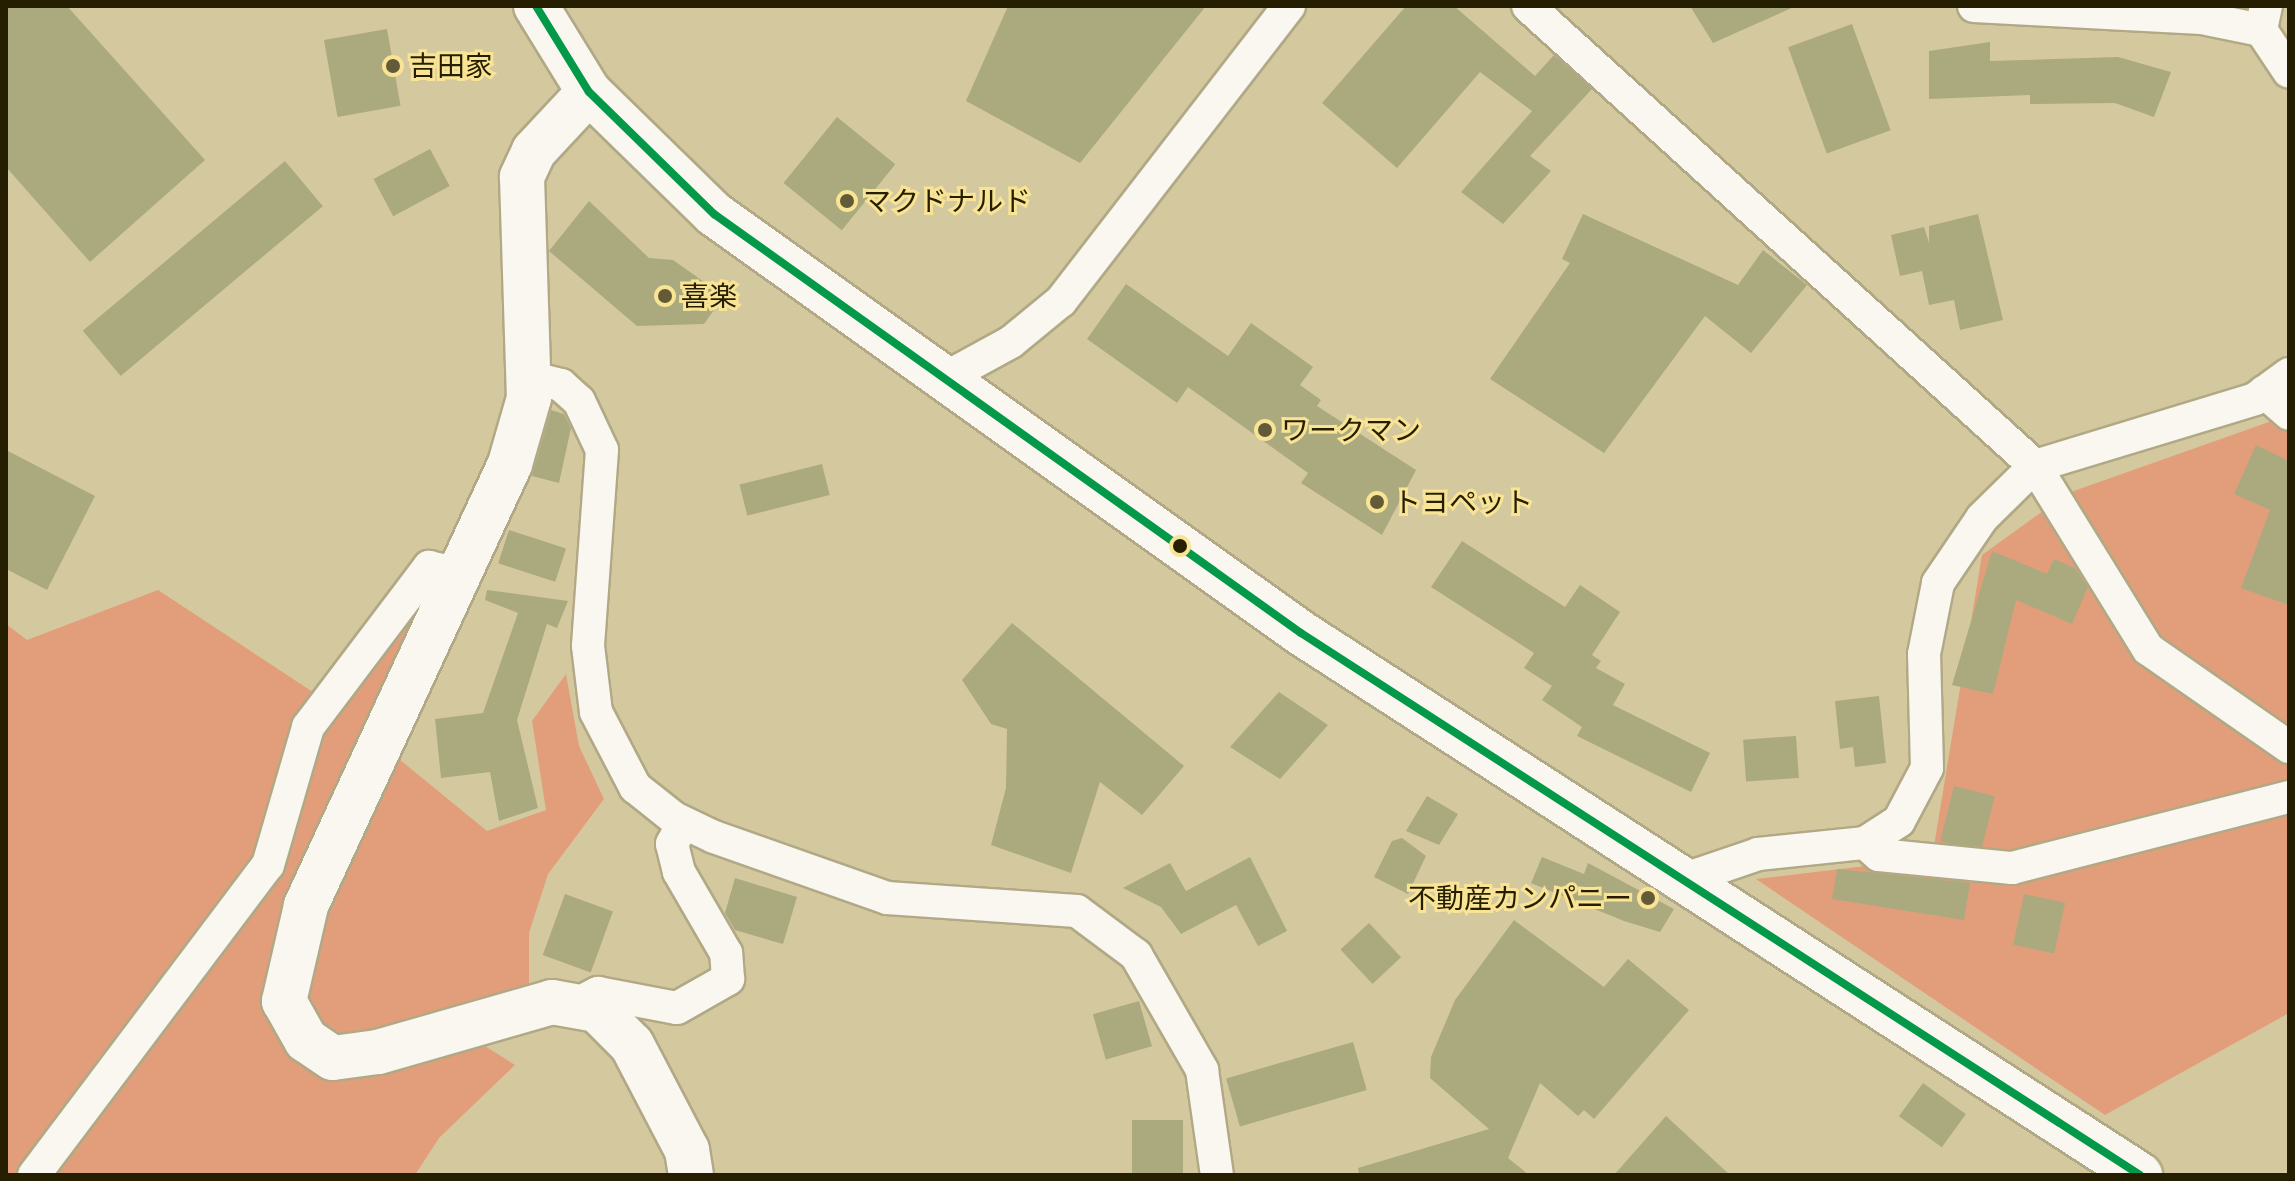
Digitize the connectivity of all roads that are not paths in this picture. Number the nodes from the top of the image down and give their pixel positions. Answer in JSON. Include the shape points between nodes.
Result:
{"nodes":[{"id":1,"x":536,"y":6,"type":"edge"},
{"id":2,"x":1289,"y":6,"type":"edge"},
{"id":3,"x":1528,"y":6,"type":"edge"},
{"id":4,"x":1974,"y":6,"type":"edge"},
{"id":5,"x":2263,"y":18,"type":"edge"},
{"id":6,"x":2289,"y":72,"type":"edge"},
{"id":7,"x":589,"y":92,"type":"junction"},
{"id":8,"x":529,"y":377,"type":"junction"},
{"id":9,"x":947,"y":377,"type":"junction"},
{"id":10,"x":2276,"y":383,"type":"edge"},
{"id":11,"x":2289,"y":414,"type":"edge"},
{"id":12,"x":2035,"y":466,"type":"junction"},
{"id":13,"x":460,"y":574,"type":"junction"},
{"id":14,"x":2289,"y":747,"type":"edge"},
{"id":15,"x":2289,"y":797,"type":"edge"},
{"id":16,"x":683,"y":823,"type":"junction"},
{"id":17,"x":1865,"y":843,"type":"junction"},
{"id":18,"x":1688,"y":878,"type":"junction"},
{"id":19,"x":574,"y":1005,"type":"junction"},
{"id":20,"x":34,"y":1175,"type":"edge"},
{"id":21,"x":691,"y":1175,"type":"edge"},
{"id":22,"x":1217,"y":1175,"type":"edge"},
{"id":23,"x":2140,"y":1175,"type":"edge"}],
"edges":[{"from":1,"to":7,"type":"main road"},
{"from":2,"to":9,"type":"street","via":[[1061,301],[1011,342]]},
{"from":3,"to":12,"type":"street"},
{"from":4,"to":5,"type":"street"},
{"from":5,"to":6,"type":"street"},
{"from":7,"to":8,"type":"main road","via":[[534,151],[522,177]]},
{"from":7,"to":9,"type":"main road","via":[[714,214]]},
{"from":8,"to":13,"type":"main road","via":[[510,464]]},
{"from":8,"to":16,"type":"street","via":[[561,385],[595,427],[602,450],[588,646],[596,712],[635,787]]},
{"from":9,"to":18,"type":"main road","via":[[1301,633]]},
{"from":10,"to":11,"type":"street"},
{"from":10,"to":12,"type":"street"},
{"from":12,"to":14,"type":"street","via":[[2148,649]]},
{"from":12,"to":17,"type":"street","via":[[1982,518],[1938,583],[1924,654],[1927,768],[1899,821]]},
{"from":13,"to":19,"type":"main road","via":[[306,906],[284,1001],[306,1040],[333,1058],[378,1052],[552,1002]]},
{"from":13,"to":20,"type":"street","via":[[429,567],[308,727],[268,865]]},
{"from":15,"to":17,"type":"street","via":[[2012,868],[1879,855]]},
{"from":16,"to":19,"type":"street","via":[[672,844],[679,872],[726,953],[728,979],[677,1008],[598,993]]},
{"from":16,"to":22,"type":"street","via":[[887,898],[1077,911],[1136,955],[1202,1070]]},
{"from":17,"to":18,"type":"street","via":[[1758,854]]},
{"from":18,"to":23,"type":"main road"},
{"from":19,"to":21,"type":"main road","via":[[597,1010],[632,1045],[687,1150]]}]}
